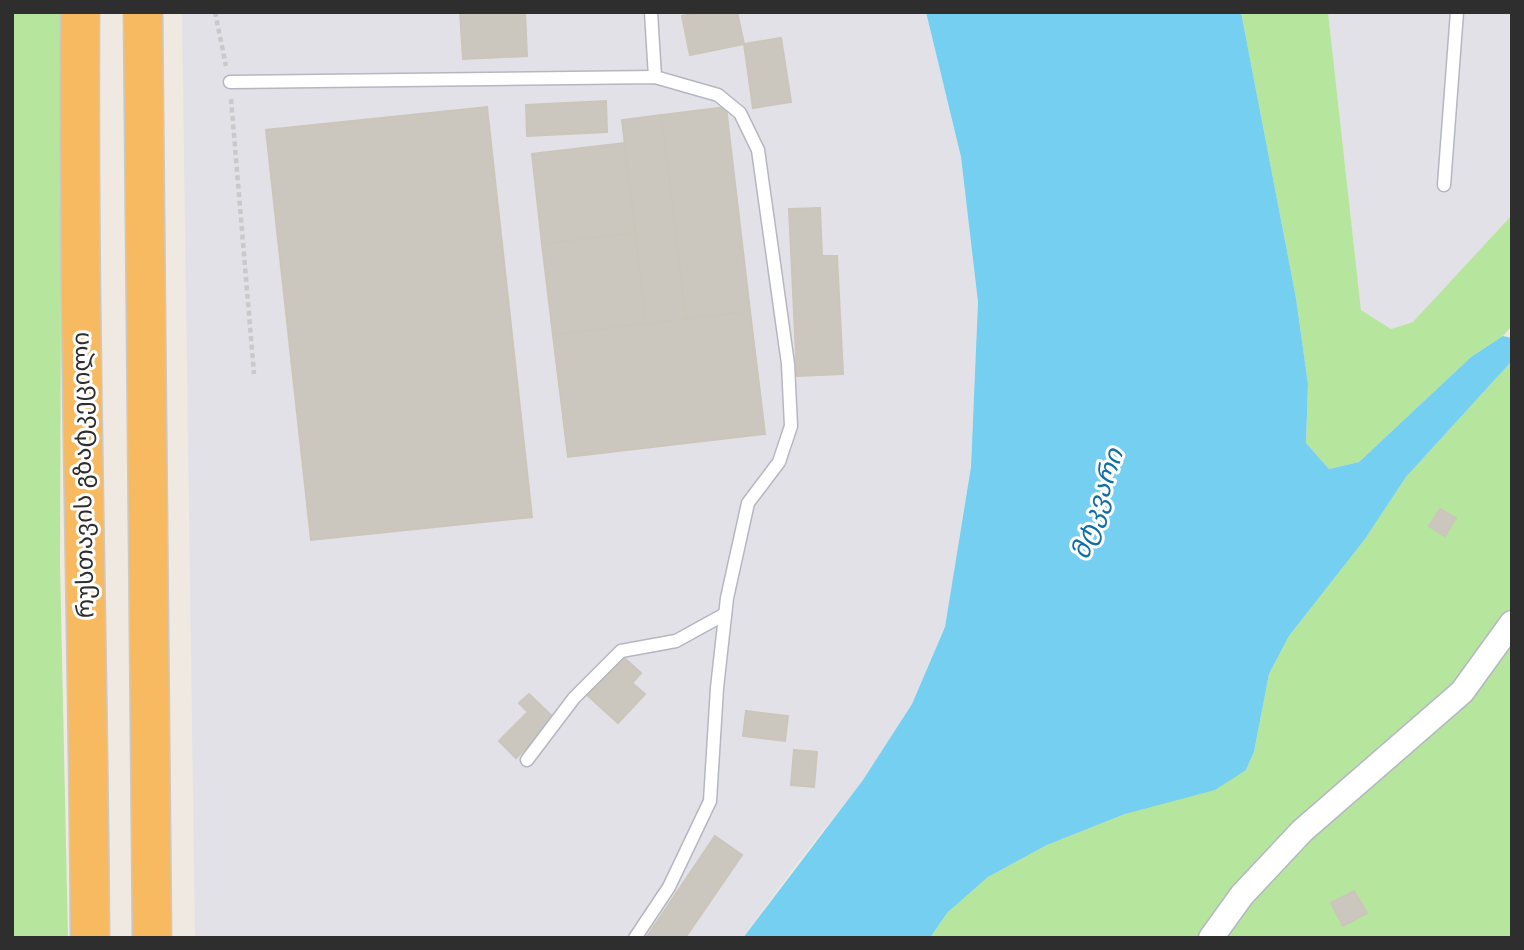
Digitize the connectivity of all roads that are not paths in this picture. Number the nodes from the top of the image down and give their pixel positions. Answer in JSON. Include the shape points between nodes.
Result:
{"nodes":[{"id":1,"x":80,"y":12,"type":"edge"},
{"id":2,"x":143,"y":12,"type":"edge"},
{"id":3,"x":651,"y":12,"type":"edge"},
{"id":4,"x":1457,"y":12,"type":"edge"},
{"id":5,"x":655,"y":77,"type":"junction"},
{"id":6,"x":229,"y":82,"type":"road end"},
{"id":7,"x":1444,"y":185,"type":"dead end"},
{"id":8,"x":725,"y":614,"type":"junction"},
{"id":9,"x":1512,"y":623,"type":"edge"},
{"id":10,"x":527,"y":760,"type":"dead end"},
{"id":11,"x":90,"y":938,"type":"edge"},
{"id":12,"x":152,"y":938,"type":"edge"},
{"id":13,"x":635,"y":938,"type":"edge"},
{"id":14,"x":1211,"y":938,"type":"edge"}],
"edges":[{"from":1,"to":11,"type":"highway","name":"რუსთავის გზატკეცილი"},
{"from":2,"to":12,"type":"highway"},
{"from":3,"to":5,"type":"lane"},
{"from":4,"to":7,"type":"lane"},
{"from":5,"to":6,"type":"lane"},
{"from":5,"to":8,"type":"lane","via":[[718,95],[740,113],[758,150],[788,364],[791,425],[779,462],[748,503]]},
{"from":8,"to":10,"type":"lane","via":[[676,640],[621,651],[575,698]]},
{"from":8,"to":13,"type":"lane","via":[[710,801],[669,887]]},
{"from":9,"to":14,"type":"street","via":[[1462,692],[1302,831],[1242,895]]}]}
